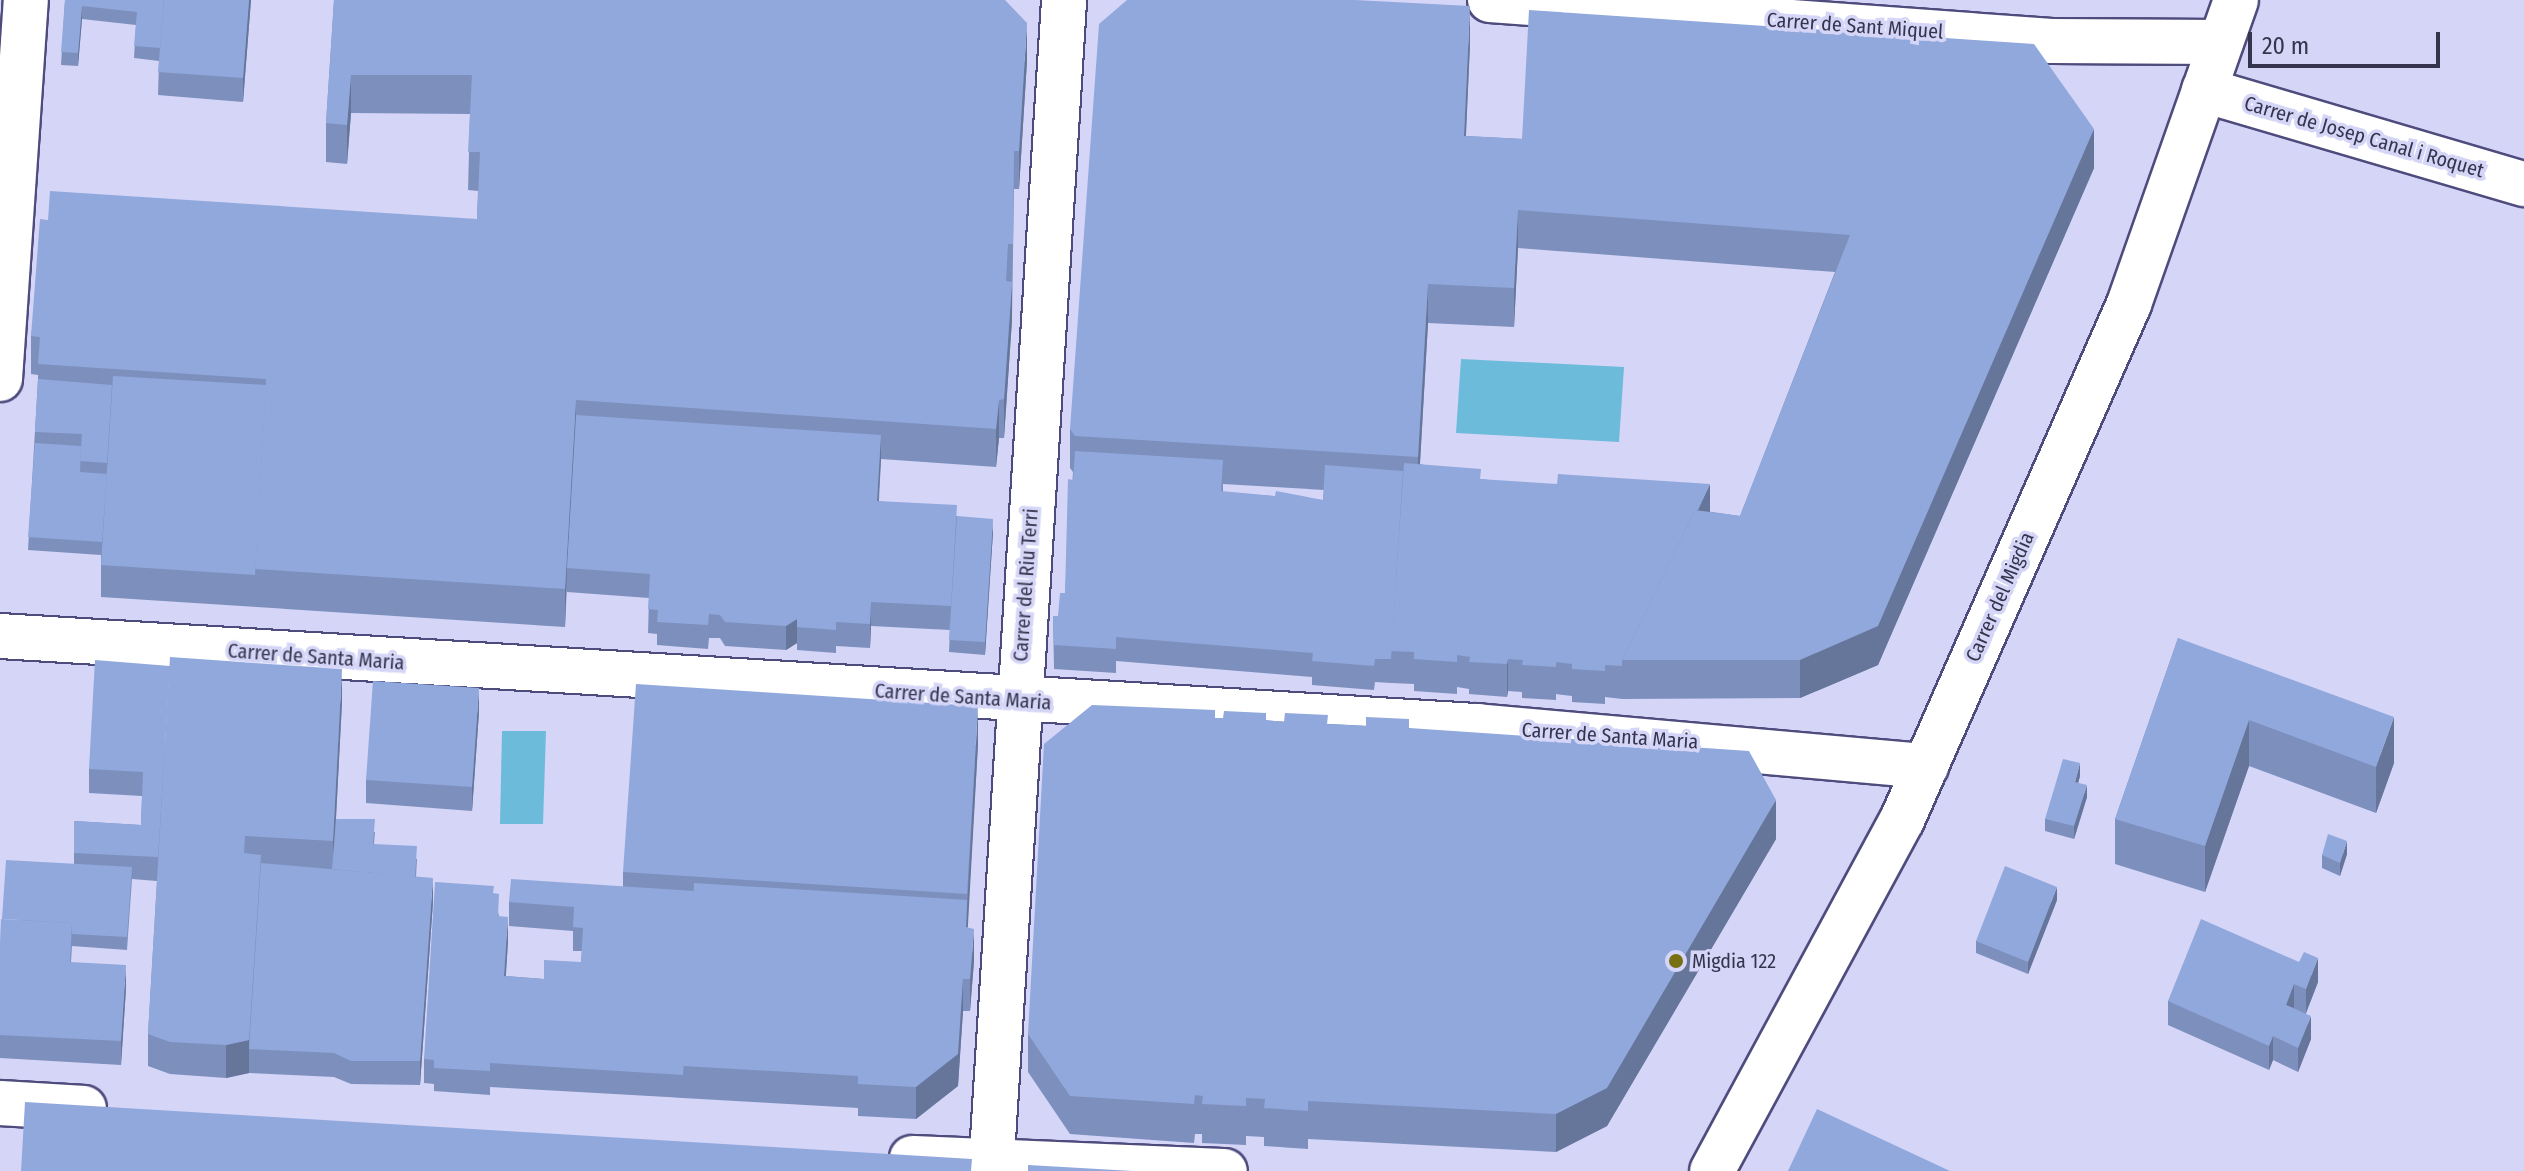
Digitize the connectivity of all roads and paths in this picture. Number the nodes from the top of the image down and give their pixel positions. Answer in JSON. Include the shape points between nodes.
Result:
{"nodes":[{"id":1,"x":26,"y":0,"type":"edge"},
{"id":2,"x":1064,"y":0,"type":"edge"},
{"id":3,"x":1490,"y":0,"type":"edge"},
{"id":4,"x":2236,"y":0,"type":"edge"},
{"id":5,"x":2221,"y":42,"type":"junction"},
{"id":6,"x":2204,"y":90,"type":"junction"},
{"id":7,"x":2524,"y":184,"type":"edge"},
{"id":8,"x":0,"y":379,"type":"edge"},
{"id":9,"x":0,"y":636,"type":"edge"},
{"id":10,"x":1019,"y":701,"type":"junction"},
{"id":11,"x":1926,"y":766,"type":"junction"},
{"id":12,"x":0,"y":1103,"type":"edge"},
{"id":13,"x":126,"y":1110,"type":"edge"},
{"id":14,"x":866,"y":1155,"type":"edge"},
{"id":15,"x":992,"y":1167,"type":"edge"},
{"id":16,"x":1225,"y":1171,"type":"edge"},
{"id":17,"x":1712,"y":1171,"type":"edge"}],
"edges":[{"from":1,"to":8,"type":"street"},
{"from":2,"to":10,"type":"street","name":"Carrer del Riu Terri"},
{"from":3,"to":5,"type":"street","name":"Carrer de Sant Miquel","via":[[2052,41]]},
{"from":4,"to":5,"type":"street","name":"Carrer del Migdia"},
{"from":5,"to":6,"type":"street","name":"Carrer del Migdia"},
{"from":6,"to":7,"type":"street","name":"Carrer de Josep Canal i Roquet"},
{"from":6,"to":11,"type":"street","name":"Carrer del Migdia","via":[[2129,304]]},
{"from":9,"to":10,"type":"street","name":"Carrer de Santa Maria"},
{"from":10,"to":11,"type":"street","name":"Carrer de Santa Maria","via":[[1477,726]]},
{"from":10,"to":15,"type":"street","name":"Carrer del Riu Terri"},
{"from":11,"to":17,"type":"street","name":"Carrer del Migdia"},
{"from":12,"to":13,"type":"street"},
{"from":14,"to":15,"type":"street"},
{"from":15,"to":16,"type":"street"}]}
